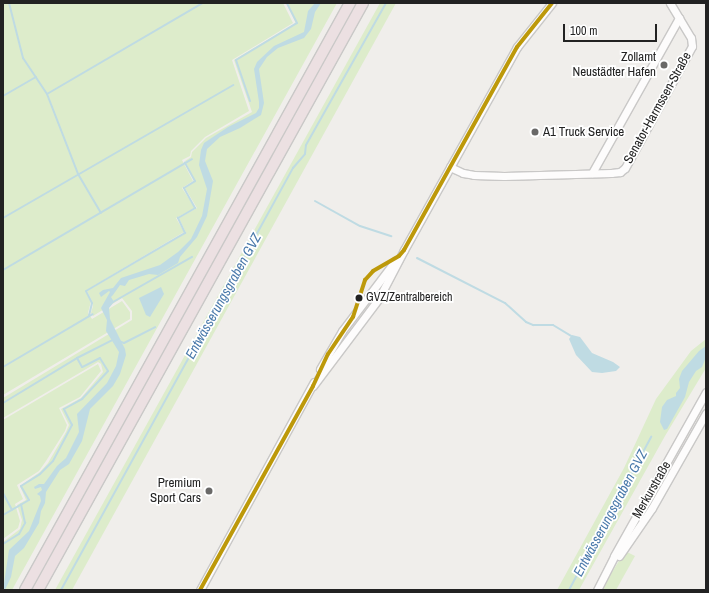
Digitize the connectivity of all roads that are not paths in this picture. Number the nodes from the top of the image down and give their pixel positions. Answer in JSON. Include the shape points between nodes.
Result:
{"nodes":[{"id":1,"x":350,"y":3,"type":"edge"},
{"id":2,"x":363,"y":3,"type":"edge"},
{"id":3,"x":552,"y":3,"type":"edge"},
{"id":4,"x":670,"y":3,"type":"edge"},
{"id":5,"x":679,"y":18,"type":"junction"},
{"id":6,"x":450,"y":167,"type":"junction"},
{"id":7,"x":592,"y":173,"type":"junction"},
{"id":8,"x":404,"y":250,"type":"junction"},
{"id":9,"x":313,"y":386,"type":"junction"},
{"id":10,"x":706,"y":393,"type":"edge"},
{"id":11,"x":706,"y":413,"type":"edge"},
{"id":12,"x":597,"y":589,"type":"edge"},
{"id":13,"x":25,"y":590,"type":"edge"},
{"id":14,"x":38,"y":590,"type":"edge"},
{"id":15,"x":200,"y":590,"type":"edge"}],
"edges":[{"from":1,"to":13,"type":"highway"},
{"from":2,"to":14,"type":"highway"},
{"from":3,"to":6,"type":"street","via":[[516,47]]},
{"from":4,"to":5,"type":"street","name":"Senator-Harmssen-Straße"},
{"from":5,"to":7,"type":"street","name":"Senator-Harmssen-Straße"},
{"from":5,"to":7,"type":"street","name":"Senator-Harmssen-Straße","via":[[691,38],[692,46],[629,163],[620,172]]},
{"from":6,"to":7,"type":"street","name":"Senator-Harmssen-Straße","via":[[474,176]]},
{"from":6,"to":8,"type":"street"},
{"from":8,"to":9,"type":"street","via":[[342,331]]},
{"from":8,"to":9,"type":"street","via":[[370,312]]},
{"from":9,"to":15,"type":"street"},
{"from":10,"to":12,"type":"street","name":"Merkurstraße"},
{"from":11,"to":12,"type":"street","name":"Merkurstraße","via":[[652,508]]}]}
